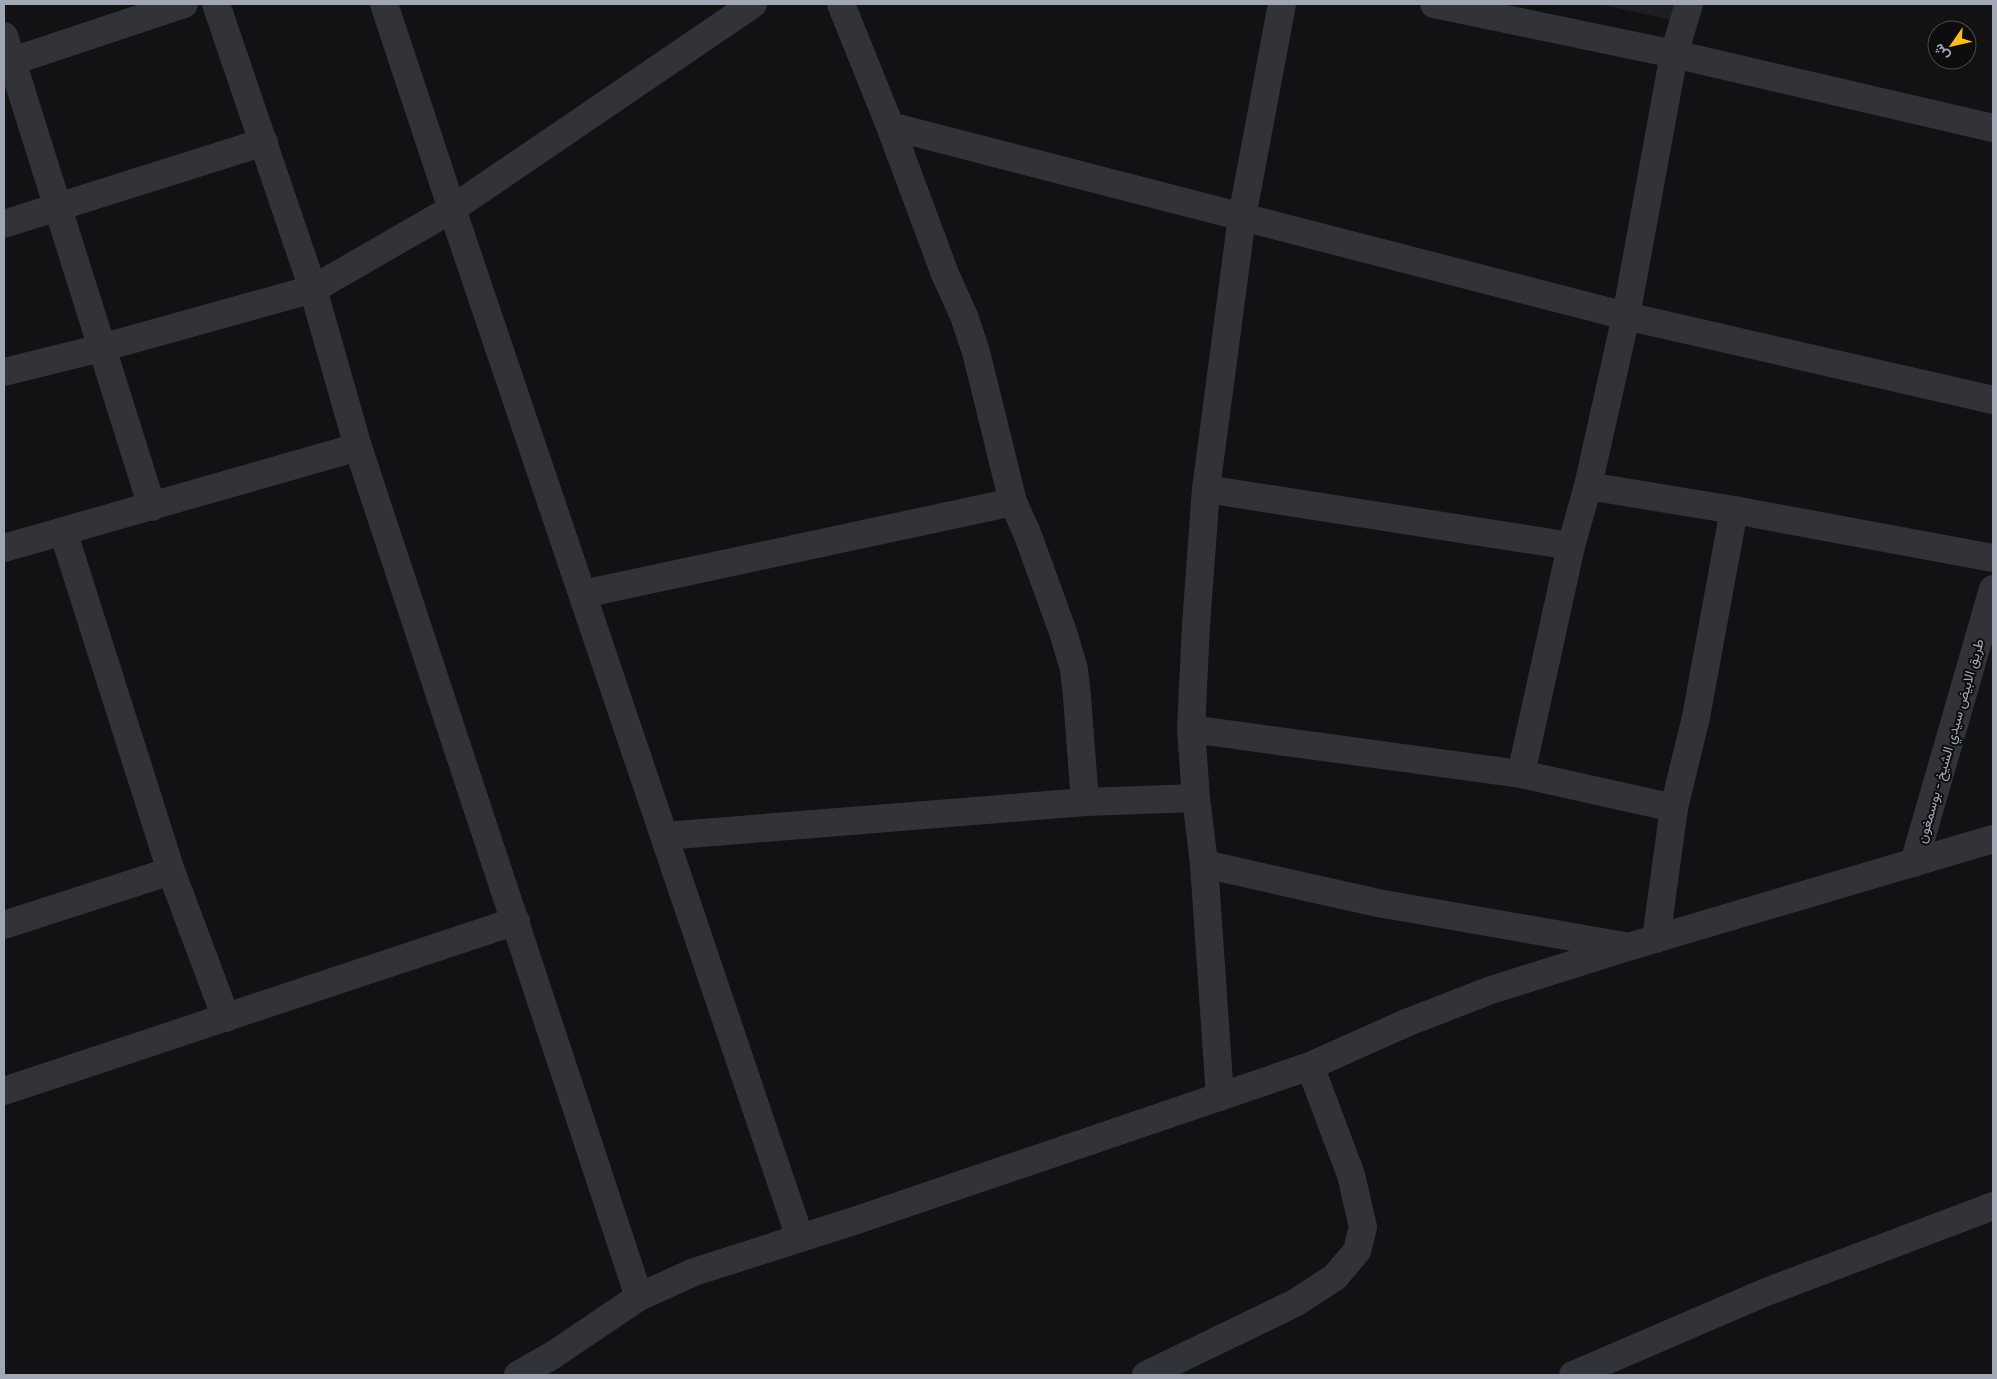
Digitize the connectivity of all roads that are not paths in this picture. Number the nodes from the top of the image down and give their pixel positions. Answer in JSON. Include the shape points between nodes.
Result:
{"nodes":[{"id":1,"x":184,"y":4,"type":"edge"},
{"id":2,"x":216,"y":4,"type":"edge"},
{"id":3,"x":384,"y":4,"type":"edge"},
{"id":4,"x":752,"y":4,"type":"edge"},
{"id":5,"x":841,"y":4,"type":"edge"},
{"id":6,"x":1282,"y":4,"type":"edge"},
{"id":7,"x":1434,"y":4,"type":"edge"},
{"id":8,"x":1690,"y":4,"type":"edge"},
{"id":9,"x":4,"y":36,"type":"edge"},
{"id":10,"x":1674,"y":54,"type":"junction"},
{"id":11,"x":8,"y":63,"type":"edge"},
{"id":12,"x":890,"y":126,"type":"junction"},
{"id":13,"x":1993,"y":128,"type":"edge"},
{"id":14,"x":264,"y":142,"type":"junction"},
{"id":15,"x":57,"y":207,"type":"junction"},
{"id":16,"x":452,"y":210,"type":"junction"},
{"id":17,"x":1242,"y":217,"type":"junction"},
{"id":18,"x":4,"y":224,"type":"edge"},
{"id":19,"x":313,"y":289,"type":"junction"},
{"id":20,"x":1626,"y":316,"type":"junction"},
{"id":21,"x":102,"y":348,"type":"junction"},
{"id":22,"x":4,"y":372,"type":"edge"},
{"id":23,"x":1993,"y":400,"type":"edge"},
{"id":24,"x":358,"y":448,"type":"junction"},
{"id":25,"x":1588,"y":486,"type":"junction"},
{"id":26,"x":1206,"y":489,"type":"junction"},
{"id":27,"x":1013,"y":502,"type":"junction"},
{"id":28,"x":152,"y":507,"type":"junction"},
{"id":29,"x":1734,"y":510,"type":"junction"},
{"id":30,"x":63,"y":531,"type":"junction"},
{"id":31,"x":1572,"y":546,"type":"junction"},
{"id":32,"x":4,"y":548,"type":"edge"},
{"id":33,"x":1993,"y":558,"type":"edge"},
{"id":34,"x":1993,"y":589,"type":"edge"},
{"id":35,"x":583,"y":594,"type":"junction"},
{"id":36,"x":1192,"y":729,"type":"junction"},
{"id":37,"x":1521,"y":774,"type":"junction"},
{"id":38,"x":1196,"y":798,"type":"junction"},
{"id":39,"x":1085,"y":802,"type":"junction"},
{"id":40,"x":1674,"y":808,"type":"junction"},
{"id":41,"x":665,"y":836,"type":"junction"},
{"id":42,"x":1993,"y":839,"type":"edge"},
{"id":43,"x":1914,"y":863,"type":"junction"},
{"id":44,"x":1204,"y":864,"type":"junction"},
{"id":45,"x":171,"y":871,"type":"junction"},
{"id":46,"x":516,"y":921,"type":"junction"},
{"id":47,"x":4,"y":925,"type":"edge"},
{"id":48,"x":1656,"y":939,"type":"junction"},
{"id":49,"x":1628,"y":947,"type":"junction"},
{"id":50,"x":226,"y":1018,"type":"junction"},
{"id":51,"x":1310,"y":1066,"type":"junction"},
{"id":52,"x":4,"y":1091,"type":"edge"},
{"id":53,"x":1220,"y":1097,"type":"junction"},
{"id":54,"x":1993,"y":1206,"type":"edge"},
{"id":55,"x":800,"y":1238,"type":"junction"},
{"id":56,"x":639,"y":1297,"type":"junction"},
{"id":57,"x":518,"y":1375,"type":"edge"},
{"id":58,"x":1146,"y":1375,"type":"edge"},
{"id":59,"x":1573,"y":1375,"type":"edge"}],
"edges":[{"from":1,"to":11,"type":"street"},
{"from":2,"to":14,"type":"street"},
{"from":3,"to":16,"type":"street"},
{"from":4,"to":16,"type":"street"},
{"from":5,"to":12,"type":"street"},
{"from":6,"to":17,"type":"street"},
{"from":7,"to":10,"type":"street"},
{"from":8,"to":10,"type":"street"},
{"from":9,"to":11,"type":"street"},
{"from":10,"to":13,"type":"street"},
{"from":10,"to":20,"type":"street"},
{"from":11,"to":15,"type":"street"},
{"from":12,"to":17,"type":"street"},
{"from":12,"to":27,"type":"street","via":[[976,352]]},
{"from":14,"to":15,"type":"street"},
{"from":14,"to":19,"type":"street"},
{"from":15,"to":18,"type":"street"},
{"from":15,"to":21,"type":"street"},
{"from":16,"to":19,"type":"street"},
{"from":16,"to":35,"type":"street"},
{"from":17,"to":20,"type":"street"},
{"from":17,"to":26,"type":"street"},
{"from":19,"to":21,"type":"street"},
{"from":19,"to":24,"type":"street"},
{"from":20,"to":23,"type":"street"},
{"from":20,"to":25,"type":"street"},
{"from":21,"to":22,"type":"street"},
{"from":21,"to":28,"type":"street"},
{"from":24,"to":28,"type":"street"},
{"from":24,"to":46,"type":"street"},
{"from":25,"to":29,"type":"street"},
{"from":25,"to":31,"type":"street"},
{"from":26,"to":31,"type":"street"},
{"from":26,"to":36,"type":"street"},
{"from":27,"to":35,"type":"street"},
{"from":27,"to":39,"type":"street","via":[[1046,583],[1074,669]]},
{"from":28,"to":30,"type":"street"},
{"from":29,"to":33,"type":"street"},
{"from":29,"to":40,"type":"street","via":[[1696,717]]},
{"from":30,"to":32,"type":"street"},
{"from":30,"to":45,"type":"street"},
{"from":31,"to":37,"type":"street"},
{"from":34,"to":43,"type":"street","name":"طريق الابيض سيدي الشيخ - بوسمغون"},
{"from":35,"to":41,"type":"street"},
{"from":36,"to":37,"type":"street"},
{"from":36,"to":38,"type":"street"},
{"from":37,"to":40,"type":"street"},
{"from":38,"to":39,"type":"street"},
{"from":38,"to":44,"type":"street"},
{"from":39,"to":41,"type":"street"},
{"from":40,"to":48,"type":"street"},
{"from":41,"to":55,"type":"street"},
{"from":42,"to":43,"type":"street"},
{"from":43,"to":48,"type":"street"},
{"from":44,"to":49,"type":"street","via":[[1378,902]]},
{"from":44,"to":53,"type":"street"},
{"from":45,"to":47,"type":"street"},
{"from":45,"to":50,"type":"street"},
{"from":46,"to":50,"type":"street"},
{"from":46,"to":56,"type":"street"},
{"from":48,"to":49,"type":"street"},
{"from":49,"to":51,"type":"street","via":[[1491,990]]},
{"from":50,"to":52,"type":"street"},
{"from":51,"to":53,"type":"street"},
{"from":51,"to":58,"type":"street","via":[[1351,1175],[1363,1227],[1357,1251],[1335,1277],[1295,1303]]},
{"from":53,"to":55,"type":"street"},
{"from":54,"to":59,"type":"street","via":[[1766,1292]]},
{"from":55,"to":56,"type":"street","via":[[694,1272]]},
{"from":56,"to":57,"type":"street"}]}
